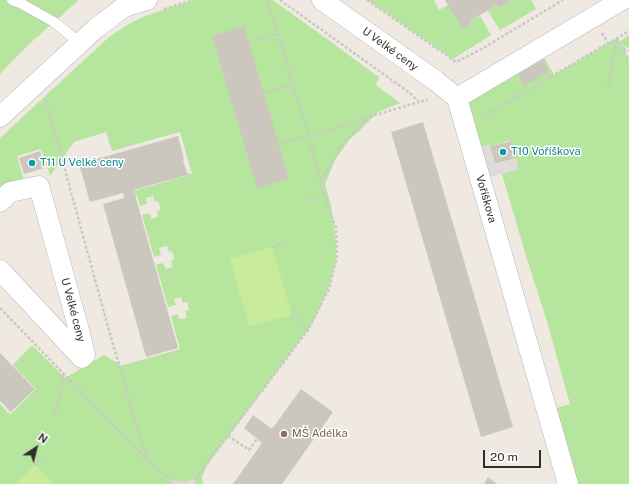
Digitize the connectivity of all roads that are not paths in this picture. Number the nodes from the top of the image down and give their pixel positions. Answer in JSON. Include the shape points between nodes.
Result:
{"nodes":[{"id":1,"x":12,"y":0,"type":"edge"},
{"id":2,"x":147,"y":0,"type":"edge"},
{"id":3,"x":322,"y":0,"type":"edge"},
{"id":4,"x":622,"y":0,"type":"edge"},
{"id":5,"x":80,"y":43,"type":"junction"},
{"id":6,"x":457,"y":98,"type":"junction"},
{"id":7,"x":0,"y":117,"type":"edge"},
{"id":8,"x":0,"y":202,"type":"edge"},
{"id":9,"x":0,"y":270,"type":"edge"},
{"id":10,"x":568,"y":484,"type":"edge"}],
"edges":[{"from":1,"to":5,"type":"lane","via":[[54,22]]},
{"from":2,"to":5,"type":"street","via":[[124,7],[95,28]]},
{"from":3,"to":6,"type":"street","name":"U Velké ceny"},
{"from":4,"to":6,"type":"street"},
{"from":5,"to":7,"type":"street"},
{"from":6,"to":10,"type":"street","name":"Voříškova"},
{"from":8,"to":9,"type":"street","name":"U Velké ceny","via":[[10,192],[39,186],[80,334],[85,355],[82,358]]}]}
